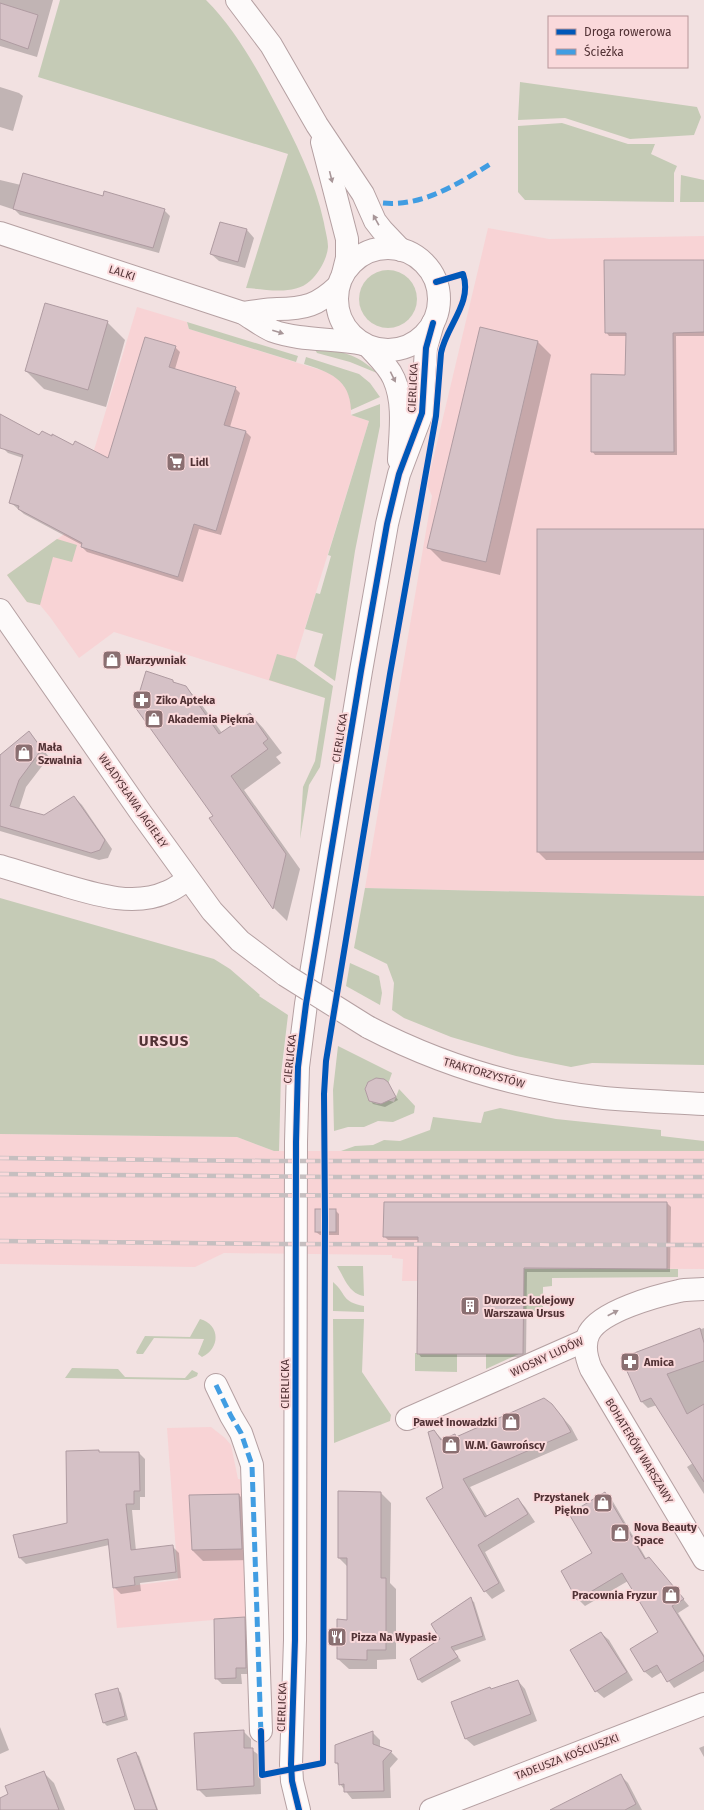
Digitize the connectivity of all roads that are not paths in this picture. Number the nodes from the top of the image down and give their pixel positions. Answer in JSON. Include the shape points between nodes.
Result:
{"nodes":[{"id":1,"x":237,"y":0,"type":"edge"},
{"id":2,"x":318,"y":125,"type":"junction"},
{"id":3,"x":0,"y":233,"type":"edge"},
{"id":4,"x":401,"y":250,"type":"junction"},
{"id":5,"x":341,"y":280,"type":"junction"},
{"id":6,"x":244,"y":313,"type":"junction"},
{"id":7,"x":433,"y":324,"type":"junction"},
{"id":8,"x":366,"y":345,"type":"junction"},
{"id":9,"x":399,"y":474,"type":"junction"},
{"id":10,"x":0,"y":610,"type":"edge"},
{"id":11,"x":0,"y":866,"type":"edge"},
{"id":12,"x":188,"y":879,"type":"junction"},
{"id":13,"x":285,"y":975,"type":"joint"},
{"id":14,"x":704,"y":1104,"type":"edge"},
{"id":15,"x":704,"y":1289,"type":"edge"},
{"id":16,"x":586,"y":1340,"type":"junction"},
{"id":17,"x":216,"y":1385,"type":"dead end"},
{"id":18,"x":407,"y":1419,"type":"dead end"},
{"id":19,"x":704,"y":1559,"type":"edge"},
{"id":20,"x":704,"y":1704,"type":"edge"},
{"id":21,"x":261,"y":1731,"type":"dead end"},
{"id":22,"x":299,"y":1810,"type":"edge"},
{"id":23,"x":430,"y":1810,"type":"edge"}],
"edges":[{"from":1,"to":2,"type":"street","via":[[271,45]]},
{"from":4,"to":2,"type":"street","one_way":true,"via":[[375,220],[363,194]]},
{"from":2,"to":5,"type":"street","one_way":true,"via":[[348,239],[348,258]]},
{"from":3,"to":6,"type":"street","name":"LALKI"},
{"from":4,"to":5,"type":"street","via":[[382,248],[365,253],[350,264]]},
{"from":4,"to":7,"type":"street","via":[[418,257],[434,276],[439,300]]},
{"from":5,"to":6,"type":"street","name":"LALKI","via":[[329,295],[315,304],[298,309]]},
{"from":5,"to":8,"type":"street","via":[[337,304],[342,322],[349,333]]},
{"from":6,"to":8,"type":"street","name":"LALKI","one_way":true,"via":[[273,330],[288,334]]},
{"from":7,"to":8,"type":"street","via":[[422,338],[405,347],[387,350]]},
{"from":7,"to":9,"type":"street","name":"CIERLICKA","via":[[426,348],[422,413]]},
{"from":8,"to":9,"type":"street","name":"CIERLICKA","one_way":true,"via":[[390,372],[398,389]]},
{"from":9,"to":22,"type":"street","name":"CIERLICKA","via":[[387,524],[361,671],[298,1067],[295,1640],[291,1764]]},
{"from":10,"to":12,"type":"street","name":"WŁADYSŁAWA JAGIEŁŁY"},
{"from":11,"to":12,"type":"street","via":[[83,891],[118,898],[137,899],[154,896],[167,892]]},
{"from":12,"to":13,"type":"street","name":"WŁADYSŁAWA JAGIEŁŁY","via":[[230,931]]},
{"from":13,"to":14,"type":"street","name":"TRAKTORZYSTÓW","bridge":true,"via":[[368,1027],[432,1057],[485,1075],[544,1089],[603,1098]]},
{"from":16,"to":15,"type":"street","name":"WIOSNY LUDÓW","one_way":true,"via":[[593,1328],[613,1313],[681,1290]]},
{"from":16,"to":18,"type":"street","name":"WIOSNY LUDÓW"},
{"from":16,"to":19,"type":"street","name":"BOHATERÓW WARSZAWY","via":[[586,1358],[590,1369]]},
{"from":17,"to":21,"type":"street","via":[[241,1433],[252,1465]]},
{"from":20,"to":23,"type":"street","name":"TADEUSZA KOŚCIUSZKI"}]}
